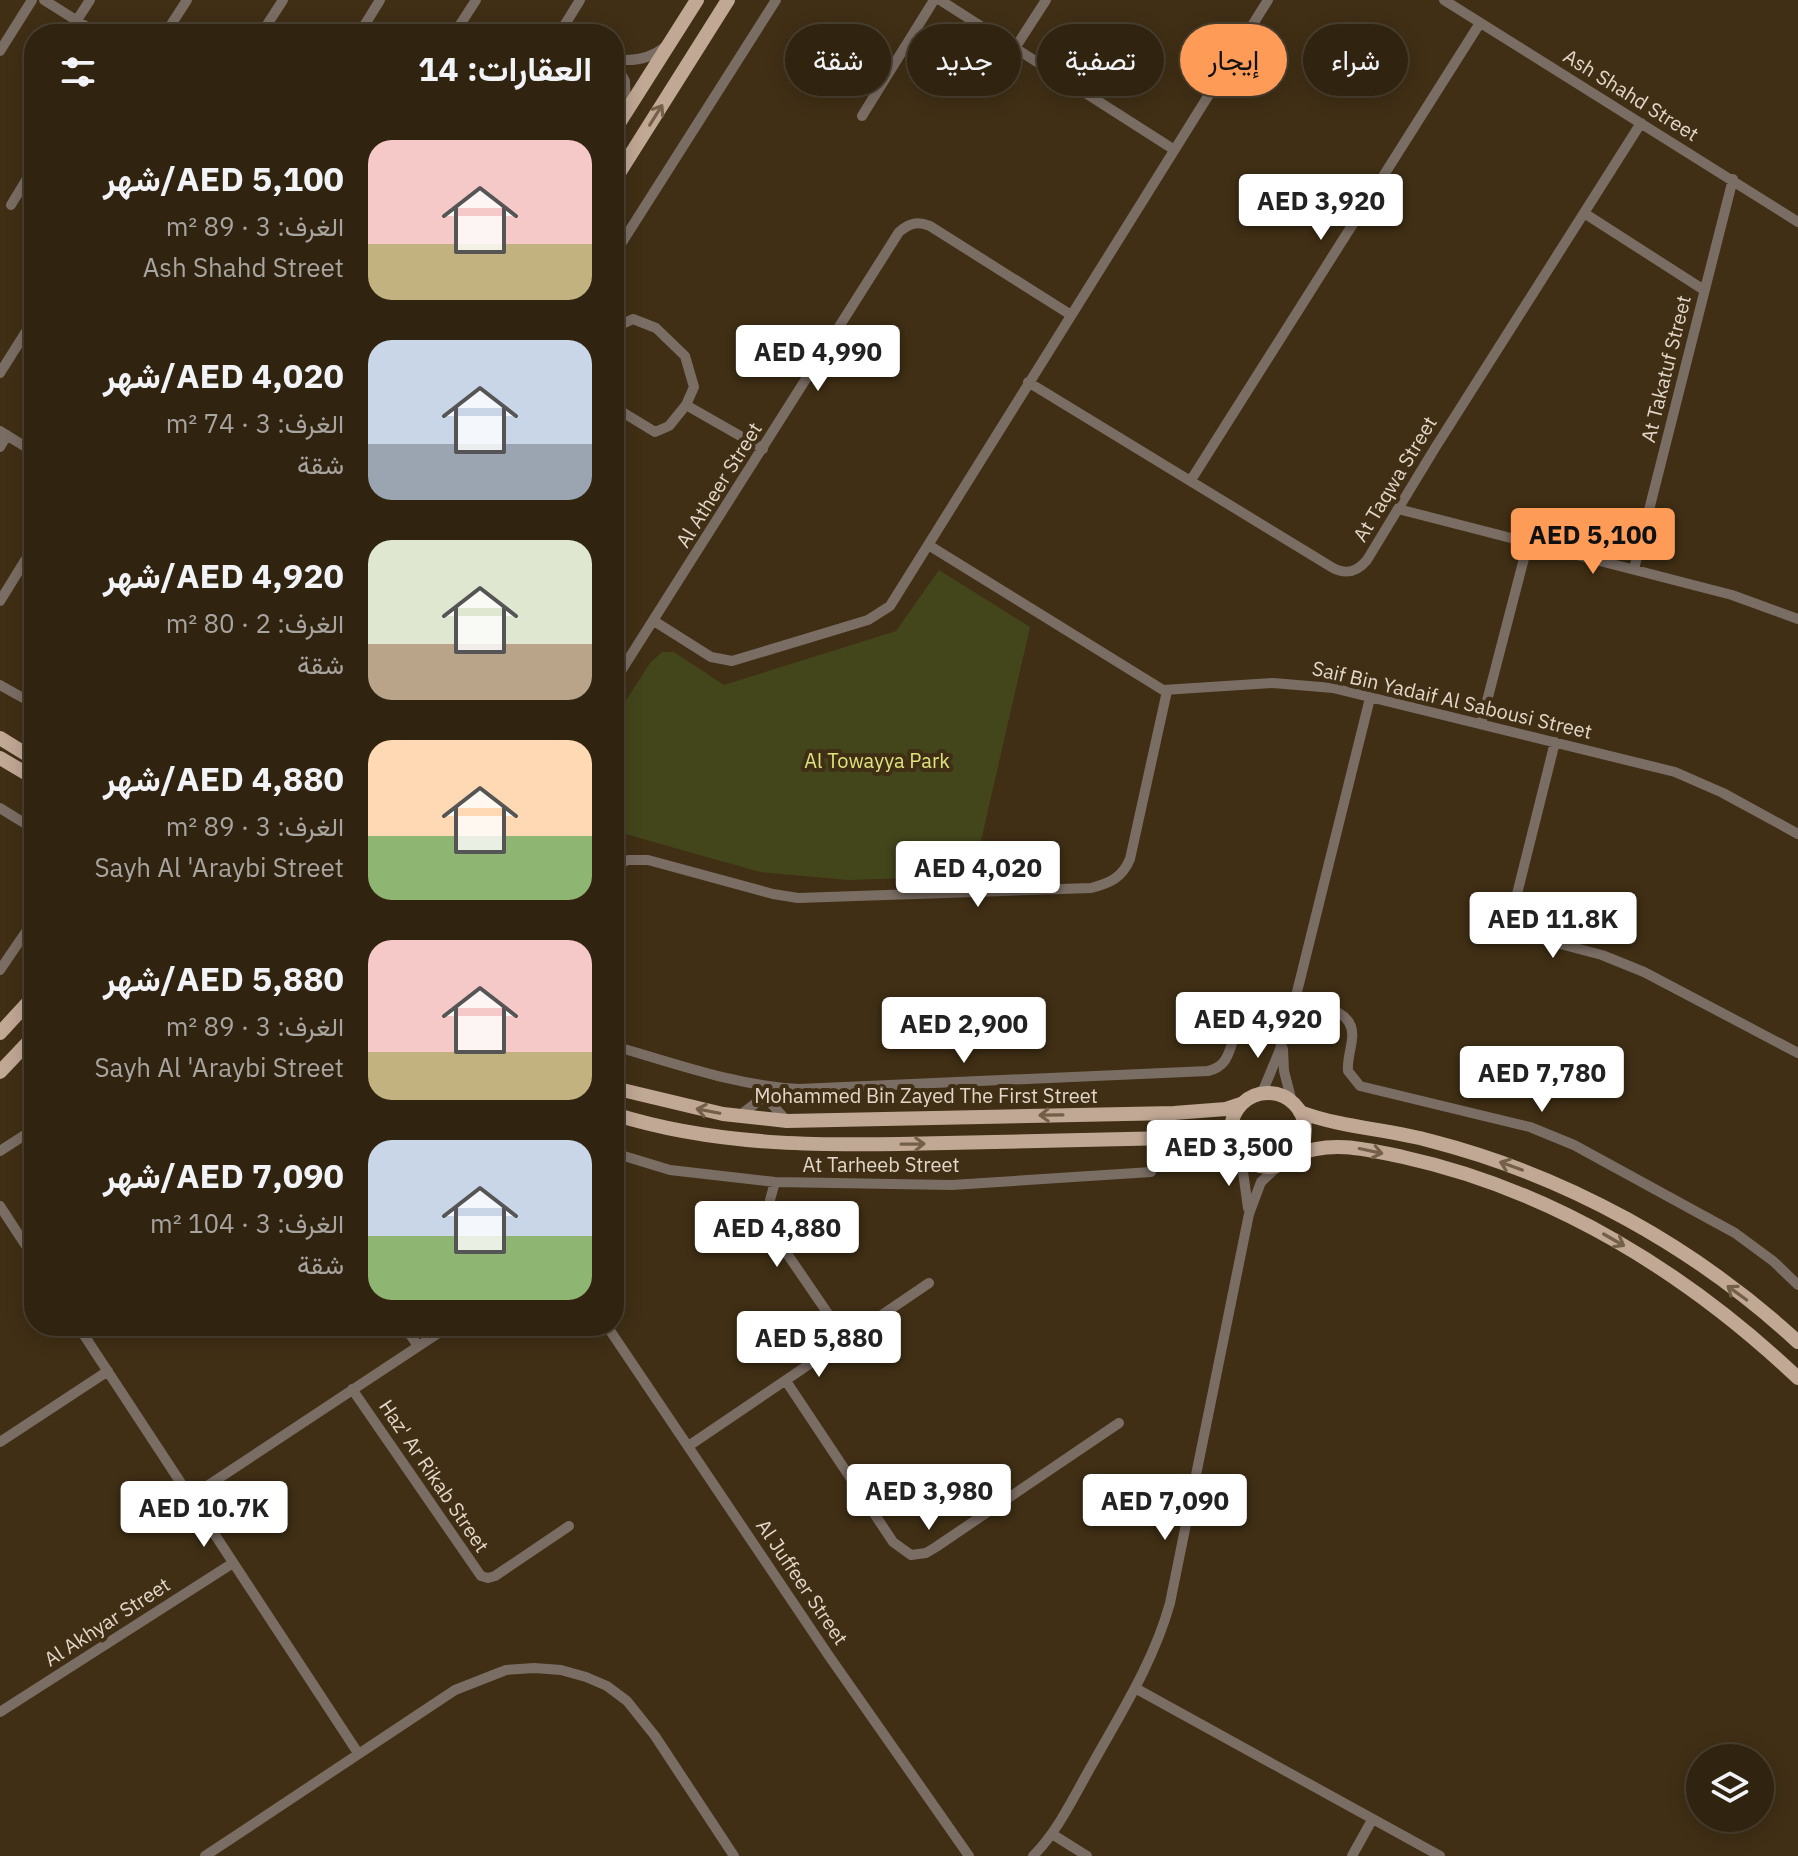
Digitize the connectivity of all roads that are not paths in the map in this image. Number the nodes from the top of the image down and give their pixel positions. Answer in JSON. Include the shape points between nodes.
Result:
{"nodes":[{"id":1,"x":32,"y":0,"type":"edge"},
{"id":2,"x":44,"y":0,"type":"edge"},
{"id":3,"x":90,"y":0,"type":"edge"},
{"id":4,"x":187,"y":0,"type":"edge"},
{"id":5,"x":283,"y":0,"type":"edge"},
{"id":6,"x":380,"y":0,"type":"edge"},
{"id":7,"x":476,"y":0,"type":"edge"},
{"id":8,"x":580,"y":0,"type":"edge"},
{"id":9,"x":697,"y":0,"type":"edge"},
{"id":10,"x":728,"y":0,"type":"edge"},
{"id":11,"x":776,"y":0,"type":"edge"},
{"id":12,"x":937,"y":0,"type":"edge"},
{"id":13,"x":1046,"y":0,"type":"edge"},
{"id":14,"x":1268,"y":0,"type":"edge"},
{"id":15,"x":1444,"y":0,"type":"edge"},
{"id":16,"x":77,"y":20,"type":"junction"},
{"id":17,"x":1480,"y":23,"type":"junction"},
{"id":18,"x":83,"y":24,"type":"edge"},
{"id":19,"x":171,"y":24,"type":"edge"},
{"id":20,"x":267,"y":24,"type":"edge"},
{"id":21,"x":365,"y":24,"type":"edge"},
{"id":22,"x":460,"y":24,"type":"edge"},
{"id":23,"x":565,"y":24,"type":"edge"},
{"id":24,"x":976,"y":24,"type":"edge"},
{"id":25,"x":1021,"y":39,"type":"edge"},
{"id":26,"x":669,"y":43,"type":"junction"},
{"id":27,"x":0,"y":51,"type":"edge"},
{"id":28,"x":1021,"y":52,"type":"edge"},
{"id":29,"x":624,"y":61,"type":"edge"},
{"id":30,"x":624,"y":79,"type":"edge"},
{"id":31,"x":625,"y":114,"type":"joint"},
{"id":32,"x":862,"y":116,"type":"dead end"},
{"id":33,"x":1641,"y":123,"type":"junction"},
{"id":34,"x":1173,"y":149,"type":"junction"},
{"id":35,"x":624,"y":165,"type":"edge"},
{"id":36,"x":1733,"y":179,"type":"junction"},
{"id":37,"x":24,"y":184,"type":"edge"},
{"id":38,"x":11,"y":205,"type":"dead end"},
{"id":39,"x":1584,"y":213,"type":"junction"},
{"id":40,"x":1798,"y":222,"type":"edge"},
{"id":41,"x":624,"y":239,"type":"edge"},
{"id":42,"x":1704,"y":290,"type":"junction"},
{"id":43,"x":1071,"y":315,"type":"junction"},
{"id":44,"x":624,"y":323,"type":"edge"},
{"id":45,"x":24,"y":335,"type":"edge"},
{"id":46,"x":0,"y":373,"type":"edge"},
{"id":47,"x":1028,"y":382,"type":"junction"},
{"id":48,"x":686,"y":405,"type":"junction"},
{"id":49,"x":624,"y":413,"type":"edge"},
{"id":50,"x":4,"y":433,"type":"edge"},
{"id":51,"x":24,"y":446,"type":"edge"},
{"id":52,"x":0,"y":447,"type":"edge"},
{"id":53,"x":763,"y":449,"type":"junction"},
{"id":54,"x":1191,"y":480,"type":"junction"},
{"id":55,"x":1398,"y":509,"type":"junction"},
{"id":56,"x":1528,"y":543,"type":"junction"},
{"id":57,"x":930,"y":546,"type":"junction"},
{"id":58,"x":24,"y":562,"type":"edge"},
{"id":59,"x":1634,"y":569,"type":"junction"},
{"id":60,"x":0,"y":601,"type":"edge"},
{"id":61,"x":1798,"y":619,"type":"edge"},
{"id":62,"x":654,"y":621,"type":"junction"},
{"id":63,"x":624,"y":667,"type":"edge"},
{"id":64,"x":0,"y":685,"type":"edge"},
{"id":65,"x":1167,"y":691,"type":"junction"},
{"id":66,"x":24,"y":696,"type":"edge"},
{"id":67,"x":1370,"y":698,"type":"junction"},
{"id":68,"x":1481,"y":724,"type":"junction"},
{"id":69,"x":0,"y":738,"type":"edge"},
{"id":70,"x":1555,"y":742,"type":"junction"},
{"id":71,"x":24,"y":752,"type":"edge"},
{"id":72,"x":4,"y":760,"type":"edge"},
{"id":73,"x":24,"y":772,"type":"edge"},
{"id":74,"x":24,"y":777,"type":"edge"},
{"id":75,"x":0,"y":808,"type":"edge"},
{"id":76,"x":24,"y":823,"type":"edge"},
{"id":77,"x":1798,"y":834,"type":"edge"},
{"id":78,"x":624,"y":862,"type":"edge"},
{"id":79,"x":24,"y":935,"type":"edge"},
{"id":80,"x":0,"y":970,"type":"edge"},
{"id":81,"x":1295,"y":1000,"type":"junction"},
{"id":82,"x":24,"y":1007,"type":"edge"},
{"id":83,"x":0,"y":1033,"type":"edge"},
{"id":84,"x":1284,"y":1039,"type":"junction"},
{"id":85,"x":24,"y":1047,"type":"edge"},
{"id":86,"x":624,"y":1049,"type":"edge"},
{"id":87,"x":1798,"y":1053,"type":"edge"},
{"id":88,"x":0,"y":1072,"type":"edge"},
{"id":89,"x":767,"y":1089,"type":"junction"},
{"id":90,"x":624,"y":1091,"type":"edge"},
{"id":91,"x":1262,"y":1093,"type":"junction"},
{"id":92,"x":1241,"y":1104,"type":"junction"},
{"id":93,"x":1296,"y":1107,"type":"junction"},
{"id":94,"x":624,"y":1116,"type":"edge"},
{"id":95,"x":739,"y":1116,"type":"junction"},
{"id":96,"x":787,"y":1121,"type":"junction"},
{"id":97,"x":24,"y":1135,"type":"edge"},
{"id":98,"x":0,"y":1151,"type":"edge"},
{"id":99,"x":1238,"y":1152,"type":"junction"},
{"id":100,"x":1295,"y":1155,"type":"junction"},
{"id":101,"x":624,"y":1156,"type":"edge"},
{"id":102,"x":1277,"y":1167,"type":"junction"},
{"id":103,"x":1151,"y":1172,"type":"dead end"},
{"id":104,"x":775,"y":1182,"type":"junction"},
{"id":105,"x":0,"y":1206,"type":"edge"},
{"id":106,"x":1249,"y":1214,"type":"junction"},
{"id":107,"x":24,"y":1243,"type":"edge"},
{"id":108,"x":929,"y":1283,"type":"dead end"},
{"id":109,"x":1798,"y":1285,"type":"edge"},
{"id":110,"x":85,"y":1336,"type":"edge"},
{"id":111,"x":411,"y":1336,"type":"edge"},
{"id":112,"x":434,"y":1336,"type":"edge"},
{"id":113,"x":614,"y":1336,"type":"edge"},
{"id":114,"x":846,"y":1340,"type":"junction"},
{"id":115,"x":1798,"y":1342,"type":"edge"},
{"id":116,"x":418,"y":1346,"type":"junction"},
{"id":117,"x":108,"y":1371,"type":"junction"},
{"id":118,"x":1798,"y":1378,"type":"edge"},
{"id":119,"x":786,"y":1381,"type":"junction"},
{"id":120,"x":352,"y":1389,"type":"junction"},
{"id":121,"x":1119,"y":1423,"type":"dead end"},
{"id":122,"x":0,"y":1442,"type":"edge"},
{"id":123,"x":690,"y":1445,"type":"junction"},
{"id":124,"x":192,"y":1496,"type":"junction"},
{"id":125,"x":569,"y":1526,"type":"dead end"},
{"id":126,"x":233,"y":1563,"type":"junction"},
{"id":127,"x":1135,"y":1688,"type":"junction"},
{"id":128,"x":0,"y":1712,"type":"edge"},
{"id":129,"x":358,"y":1753,"type":"junction"},
{"id":130,"x":1372,"y":1820,"type":"junction"},
{"id":131,"x":1052,"y":1834,"type":"junction"},
{"id":132,"x":205,"y":1856,"type":"edge"},
{"id":133,"x":734,"y":1856,"type":"edge"},
{"id":134,"x":969,"y":1856,"type":"edge"},
{"id":135,"x":1033,"y":1856,"type":"edge"},
{"id":136,"x":1087,"y":1856,"type":"edge"},
{"id":137,"x":1352,"y":1856,"type":"edge"},
{"id":138,"x":1440,"y":1856,"type":"edge"}],
"edges":[{"from":1,"to":27,"type":"street"},
{"from":2,"to":16,"type":"street"},
{"from":3,"to":16,"type":"street"},
{"from":4,"to":19,"type":"street"},
{"from":5,"to":20,"type":"street"},
{"from":6,"to":21,"type":"street"},
{"from":7,"to":22,"type":"street"},
{"from":8,"to":23,"type":"street"},
{"from":9,"to":26,"type":"main road"},
{"from":35,"to":10,"type":"main road","one_way":true},
{"from":11,"to":41,"type":"street"},
{"from":12,"to":24,"type":"street"},
{"from":12,"to":32,"type":"street"},
{"from":13,"to":25,"type":"street"},
{"from":14,"to":34,"type":"street"},
{"from":15,"to":17,"type":"street","name":"Ash Shahd Street"},
{"from":16,"to":18,"type":"street"},
{"from":17,"to":33,"type":"street","name":"Ash Shahd Street"},
{"from":17,"to":54,"type":"street"},
{"from":26,"to":29,"type":"street","via":[[648,57]]},
{"from":26,"to":31,"type":"main road"},
{"from":28,"to":34,"type":"street"},
{"from":30,"to":31,"type":"street"},
{"from":33,"to":36,"type":"street","name":"Ash Shahd Street"},
{"from":33,"to":39,"type":"street","name":"At Taqwa Street"},
{"from":34,"to":43,"type":"street"},
{"from":36,"to":40,"type":"street","name":"Ash Shahd Street"},
{"from":36,"to":42,"type":"street","name":"At Takatuf Street"},
{"from":37,"to":38,"type":"street"},
{"from":39,"to":42,"type":"street"},
{"from":39,"to":55,"type":"street","name":"At Taqwa Street"},
{"from":42,"to":59,"type":"street","name":"At Takatuf Street"},
{"from":43,"to":47,"type":"street"},
{"from":43,"to":53,"type":"street","name":"Al Atheer Street","via":[[930,226],[907,225]]},
{"from":44,"to":48,"type":"street","via":[[633,319],[656,328],[685,356],[694,387]]},
{"from":45,"to":46,"type":"street"},
{"from":47,"to":54,"type":"street","name":"At Taqwa Street"},
{"from":47,"to":57,"type":"street"},
{"from":48,"to":49,"type":"street","via":[[669,426],[655,432]]},
{"from":48,"to":53,"type":"street"},
{"from":50,"to":51,"type":"street"},
{"from":50,"to":52,"type":"street"},
{"from":53,"to":62,"type":"street","name":"Al Atheer Street"},
{"from":54,"to":55,"type":"street","name":"At Taqwa Street","via":[[1341,572],[1360,568]]},
{"from":55,"to":56,"type":"street"},
{"from":56,"to":59,"type":"street"},
{"from":56,"to":68,"type":"street"},
{"from":57,"to":62,"type":"street","via":[[899,596],[875,617],[732,661],[711,657]]},
{"from":57,"to":65,"type":"street"},
{"from":58,"to":60,"type":"street"},
{"from":59,"to":61,"type":"street"},
{"from":62,"to":63,"type":"street","name":"Al Atheer Street"},
{"from":64,"to":66,"type":"street"},
{"from":65,"to":67,"type":"street","name":"Saif Bin Yadaif Al Sabousi Street","via":[[1309,684]]},
{"from":65,"to":78,"type":"street","via":[[1130,859],[1122,874],[1107,884],[798,898],[648,860]]},
{"from":67,"to":68,"type":"street","name":"Saif Bin Yadaif Al Sabousi Street"},
{"from":67,"to":81,"type":"street"},
{"from":68,"to":70,"type":"street","name":"Saif Bin Yadaif Al Sabousi Street"},
{"from":69,"to":71,"type":"main road"},
{"from":70,"to":77,"type":"street","name":"Saif Bin Yadaif Al Sabousi Street","via":[[1675,772]]},
{"from":70,"to":87,"type":"street","via":[[1513,910],[1519,929],[1644,972]]},
{"from":72,"to":73,"type":"main road"},
{"from":72,"to":74,"type":"main road"},
{"from":75,"to":76,"type":"street"},
{"from":79,"to":80,"type":"street"},
{"from":81,"to":84,"type":"street"},
{"from":81,"to":109,"type":"street","via":[[1348,1020],[1348,1071],[1360,1086],[1530,1127],[1574,1145],[1735,1233]]},
{"from":82,"to":83,"type":"main road"},
{"from":84,"to":89,"type":"street","via":[[1252,1028],[1242,1030],[1233,1038],[1225,1063],[1208,1071]]},
{"from":84,"to":91,"type":"street"},
{"from":84,"to":93,"type":"street","via":[[1284,1071]]},
{"from":85,"to":88,"type":"main road"},
{"from":86,"to":89,"type":"street"},
{"from":89,"to":95,"type":"street"},
{"from":89,"to":96,"type":"street","via":[[769,1101]]},
{"from":95,"to":90,"type":"main road","name":"Mohammed Bin Zayed The First Street","one_way":true},
{"from":91,"to":92,"type":"main road"},
{"from":91,"to":93,"type":"main road","via":[[1283,1096]]},
{"from":92,"to":96,"type":"main road","name":"Mohammed Bin Zayed The First Street","one_way":true,"via":[[1174,1113]]},
{"from":92,"to":99,"type":"main road","via":[[1230,1125]]},
{"from":93,"to":100,"type":"main road","via":[[1305,1134]]},
{"from":115,"to":93,"type":"main road","one_way":true,"via":[[1666,1242],[1582,1196],[1473,1153],[1326,1121]]},
{"from":94,"to":99,"type":"main road","one_way":true,"via":[[690,1132],[792,1144],[1172,1138],[1216,1142]]},
{"from":95,"to":96,"type":"main road","name":"Mohammed Bin Zayed The First Street"},
{"from":97,"to":98,"type":"street"},
{"from":99,"to":102,"type":"main road","via":[[1252,1165]]},
{"from":99,"to":106,"type":"street"},
{"from":100,"to":102,"type":"main road"},
{"from":100,"to":118,"type":"main road","one_way":true,"via":[[1322,1147],[1354,1147],[1424,1162],[1571,1216],[1685,1283]]},
{"from":101,"to":104,"type":"street","name":"At Tarheeb Street","via":[[670,1170]]},
{"from":102,"to":106,"type":"street","via":[[1261,1182]]},
{"from":103,"to":104,"type":"street","name":"At Tarheeb Street","via":[[952,1185]]},
{"from":104,"to":114,"type":"street","via":[[770,1200],[777,1239]]},
{"from":105,"to":107,"type":"street"},
{"from":106,"to":127,"type":"street","via":[[1170,1603],[1161,1636]]},
{"from":108,"to":114,"type":"street"},
{"from":110,"to":117,"type":"street"},
{"from":111,"to":116,"type":"street"},
{"from":112,"to":116,"type":"street"},
{"from":113,"to":123,"type":"street","name":"Al Juffeer Street"},
{"from":114,"to":119,"type":"street"},
{"from":116,"to":120,"type":"street"},
{"from":117,"to":122,"type":"street"},
{"from":117,"to":124,"type":"street"},
{"from":119,"to":121,"type":"street","via":[[893,1542],[911,1555],[936,1547]]},
{"from":119,"to":123,"type":"street"},
{"from":120,"to":124,"type":"street"},
{"from":120,"to":125,"type":"street","name":"Haz' Ar Rikab Street","via":[[481,1576],[495,1576]]},
{"from":123,"to":134,"type":"street","name":"Al Juffeer Street"},
{"from":124,"to":126,"type":"street"},
{"from":126,"to":128,"type":"street","name":"Al Akhyar Street"},
{"from":126,"to":129,"type":"street"},
{"from":127,"to":130,"type":"street"},
{"from":127,"to":131,"type":"street"},
{"from":129,"to":132,"type":"street"},
{"from":129,"to":133,"type":"street","via":[[477,1680],[506,1670],[561,1670],[607,1686],[627,1701]]},
{"from":130,"to":137,"type":"street"},
{"from":130,"to":138,"type":"street"},
{"from":131,"to":135,"type":"street"},
{"from":131,"to":136,"type":"street"}]}
